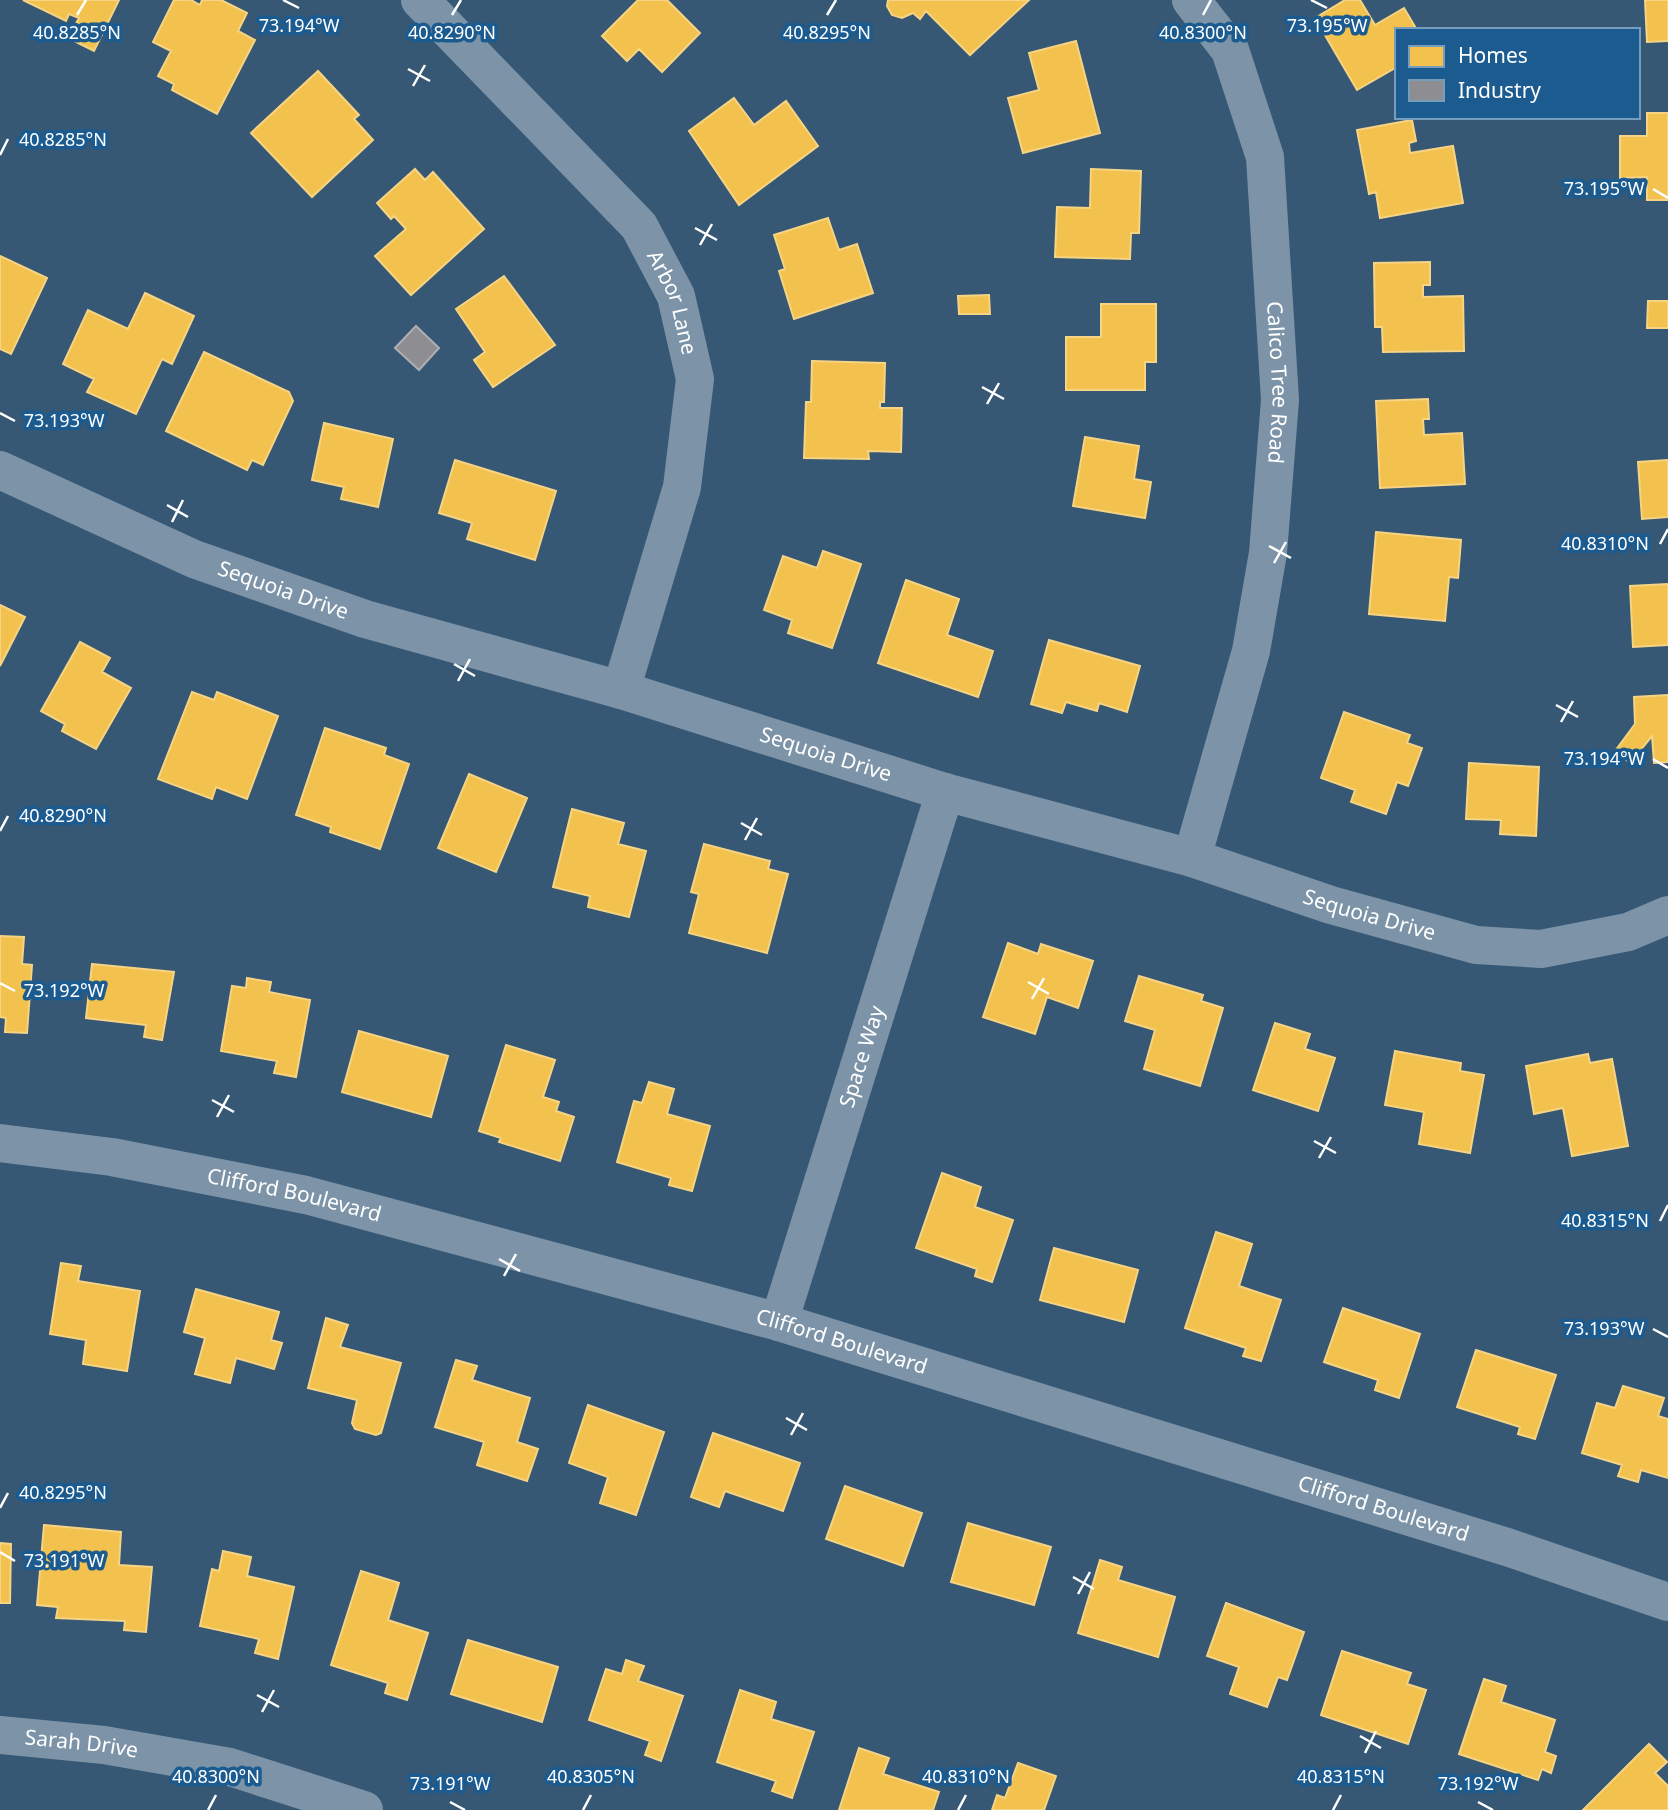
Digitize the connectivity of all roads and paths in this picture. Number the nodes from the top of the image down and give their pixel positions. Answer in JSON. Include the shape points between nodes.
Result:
{"nodes":[{"id":1,"x":419,"y":0,"type":"edge"},
{"id":2,"x":1191,"y":0,"type":"edge"},
{"id":3,"x":0,"y":470,"type":"edge"},
{"id":4,"x":621,"y":690,"type":"junction"},
{"id":5,"x":945,"y":792,"type":"junction"},
{"id":6,"x":1192,"y":858,"type":"junction"},
{"id":7,"x":1668,"y":915,"type":"edge"},
{"id":8,"x":0,"y":1143,"type":"edge"},
{"id":9,"x":779,"y":1322,"type":"junction"},
{"id":10,"x":1668,"y":1602,"type":"edge"},
{"id":11,"x":0,"y":1735,"type":"edge"},
{"id":12,"x":364,"y":1810,"type":"edge"}],
"edges":[{"from":1,"to":4,"type":"street","name":"Arbor Lane","via":[[639,226],[676,296],[695,380],[682,487]]},
{"from":2,"to":6,"type":"street","name":"Calico Tree Road","via":[[1230,50],[1265,157],[1280,400],[1268,553],[1251,651]]},
{"from":3,"to":4,"type":"street","name":"Sequoia Drive","via":[[208,564],[365,619]]},
{"from":4,"to":5,"type":"street","name":"Sequoia Drive"},
{"from":5,"to":6,"type":"street","name":"Sequoia Drive"},
{"from":5,"to":9,"type":"street","name":"Space Way"},
{"from":6,"to":7,"type":"street","name":"Sequoia Drive","via":[[1331,905],[1475,945],[1541,949],[1628,932]]},
{"from":8,"to":9,"type":"street","name":"Clifford Boulevard","via":[[112,1157],[306,1195]]},
{"from":9,"to":10,"type":"street","name":"Clifford Boulevard","via":[[1507,1547]]},
{"from":11,"to":12,"type":"street","name":"Sarah Drive","via":[[104,1745],[230,1768]]}]}
